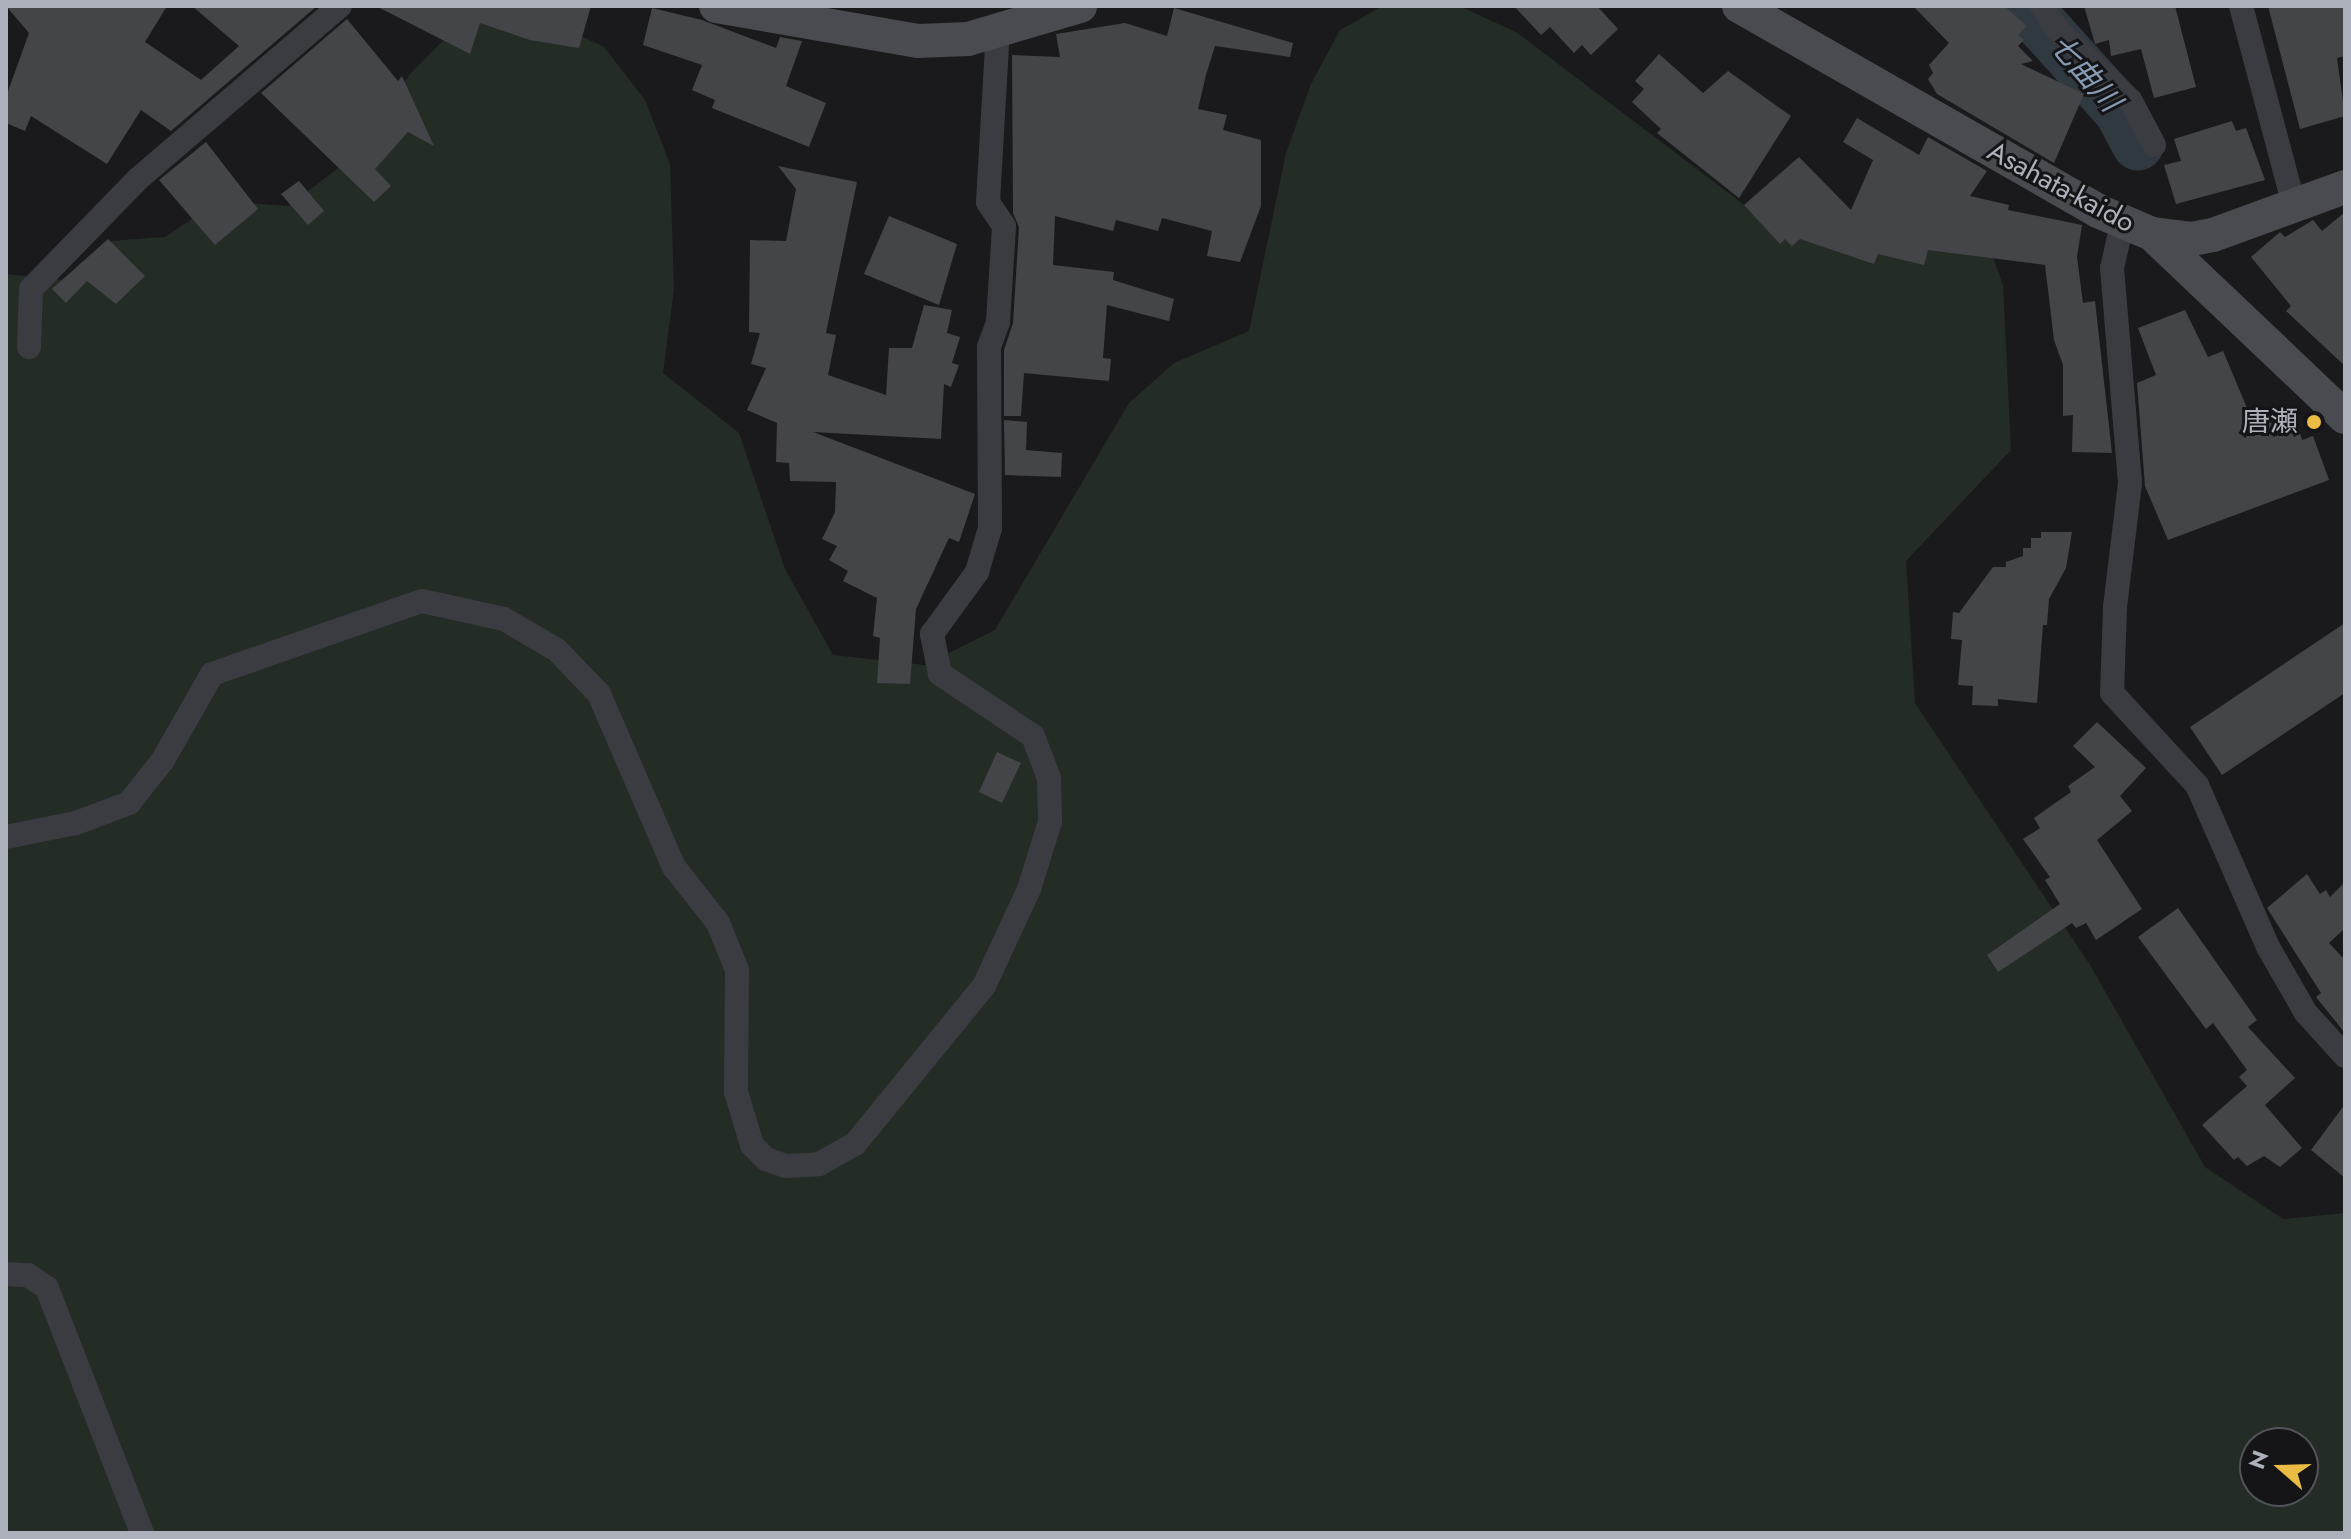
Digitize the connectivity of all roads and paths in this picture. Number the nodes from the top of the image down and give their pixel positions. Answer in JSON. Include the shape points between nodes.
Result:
{"nodes":[{"id":1,"x":340,"y":6,"type":"edge"},
{"id":2,"x":716,"y":6,"type":"edge"},
{"id":3,"x":1080,"y":6,"type":"edge"},
{"id":4,"x":1739,"y":6,"type":"edge"},
{"id":5,"x":2042,"y":6,"type":"edge"},
{"id":6,"x":2241,"y":6,"type":"edge"},
{"id":7,"x":1774,"y":16,"type":"edge"},
{"id":8,"x":998,"y":30,"type":"junction"},
{"id":9,"x":2154,"y":145,"type":"dead end"},
{"id":10,"x":2345,"y":187,"type":"edge"},
{"id":11,"x":2294,"y":205,"type":"junction"},
{"id":12,"x":2137,"y":229,"type":"junction"},
{"id":13,"x":29,"y":347,"type":"dead end"},
{"id":14,"x":2345,"y":417,"type":"edge"},
{"id":15,"x":6,"y":837,"type":"edge"},
{"id":16,"x":2345,"y":1056,"type":"edge"},
{"id":17,"x":6,"y":1274,"type":"edge"},
{"id":18,"x":142,"y":1533,"type":"edge"}],
"edges":[{"from":1,"to":13,"type":"street","via":[[138,179],[31,289]]},
{"from":2,"to":8,"type":"street","via":[[918,41],[968,39]]},
{"from":3,"to":8,"type":"street"},
{"from":4,"to":7,"type":"street","name":"Asahata-kaido"},
{"from":5,"to":9,"type":"street","via":[[2057,29],[2130,100]]},
{"from":6,"to":11,"type":"street"},
{"from":7,"to":12,"type":"street","name":"Asahata-kaido"},
{"from":8,"to":15,"type":"street","via":[[988,202],[1004,226],[998,322],[989,347],[990,528],[977,572],[932,634],[940,674],[1033,736],[1049,778],[1050,822],[1029,889],[984,986],[855,1144],[819,1164],[785,1166],[766,1159],[752,1145],[736,1092],[737,970],[718,923],[674,867],[599,694],[557,650],[504,619],[422,601],[212,674],[163,760],[129,803],[76,823]]},
{"from":10,"to":11,"type":"street"},
{"from":11,"to":12,"type":"street","via":[[2192,239]]},
{"from":12,"to":14,"type":"street","name":"Asahata-kaido"},
{"from":12,"to":16,"type":"street","via":[[2112,268],[2130,483],[2115,607],[2112,693],[2197,785],[2268,947],[2306,1013]]},
{"from":17,"to":18,"type":"street","via":[[28,1275],[47,1288]]}]}
